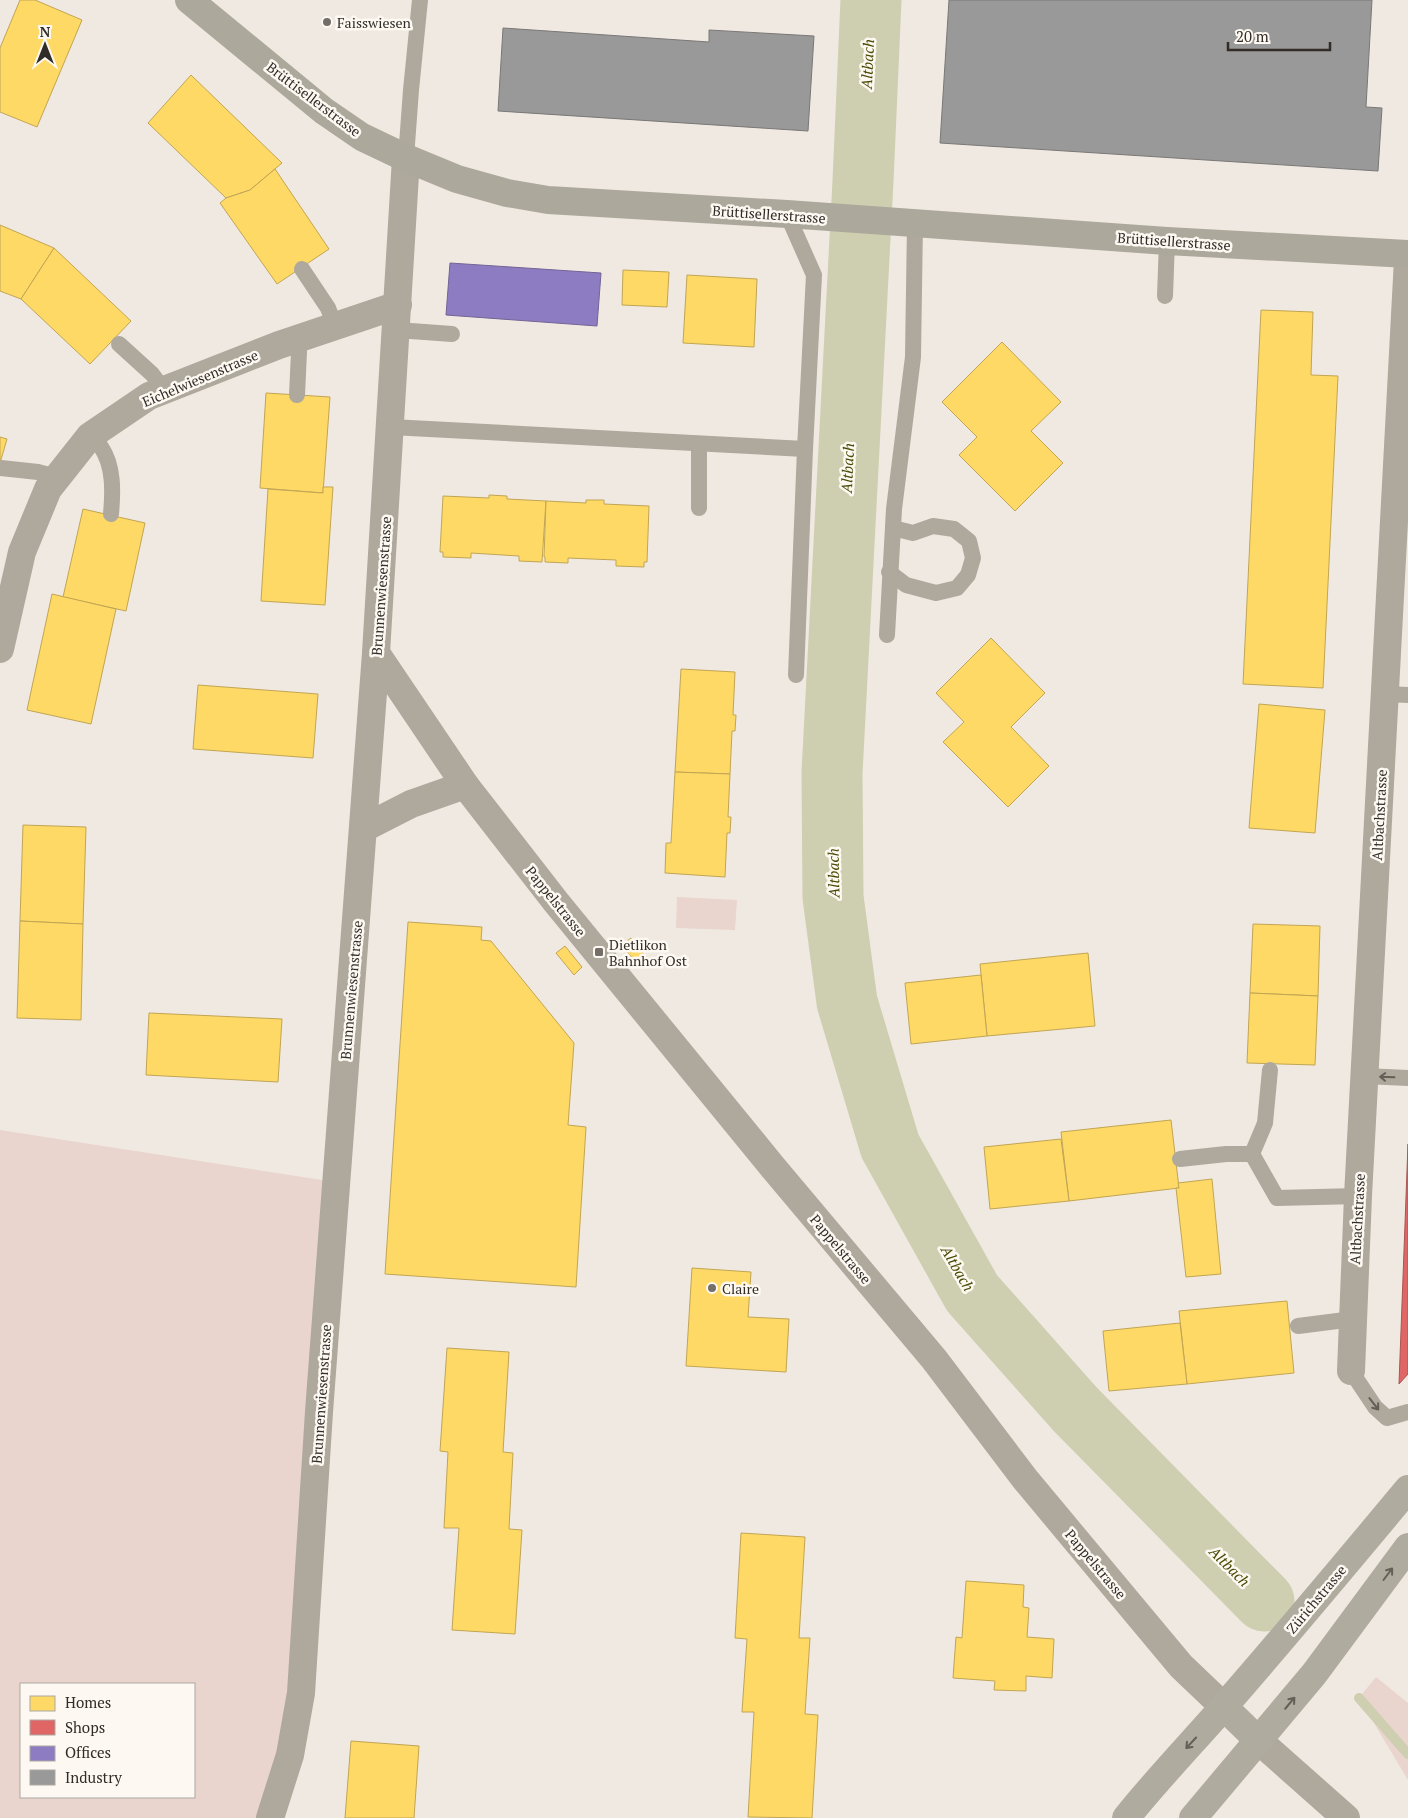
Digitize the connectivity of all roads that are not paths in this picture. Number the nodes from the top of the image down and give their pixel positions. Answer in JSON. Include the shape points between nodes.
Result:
{"nodes":[{"id":1,"x":189,"y":0,"type":"edge"},
{"id":2,"x":420,"y":0,"type":"edge"},
{"id":3,"x":406,"y":158,"type":"junction"},
{"id":4,"x":787,"y":214,"type":"junction"},
{"id":5,"x":904,"y":223,"type":"junction"},
{"id":6,"x":1167,"y":241,"type":"junction"},
{"id":7,"x":1408,"y":254,"type":"edge"},
{"id":8,"x":1408,"y":259,"type":"edge"},
{"id":9,"x":302,"y":269,"type":"dead end"},
{"id":10,"x":1166,"y":296,"type":"dead end"},
{"id":11,"x":397,"y":317,"type":"junction"},
{"id":12,"x":335,"y":326,"type":"junction"},
{"id":13,"x":452,"y":334,"type":"dead end"},
{"id":14,"x":296,"y":339,"type":"junction"},
{"id":15,"x":119,"y":344,"type":"dead end"},
{"id":16,"x":164,"y":390,"type":"junction"},
{"id":17,"x":297,"y":395,"type":"dead end"},
{"id":18,"x":391,"y":427,"type":"junction"},
{"id":19,"x":90,"y":436,"type":"junction"},
{"id":20,"x":698,"y":444,"type":"junction"},
{"id":21,"x":805,"y":450,"type":"junction"},
{"id":22,"x":1,"y":468,"type":"edge"},
{"id":23,"x":57,"y":477,"type":"junction"},
{"id":24,"x":698,"y":508,"type":"dead end"},
{"id":25,"x":1402,"y":510,"type":"edge"},
{"id":26,"x":111,"y":514,"type":"dead end"},
{"id":27,"x":892,"y":528,"type":"junction"},
{"id":28,"x":890,"y":572,"type":"junction"},
{"id":29,"x":887,"y":635,"type":"dead end"},
{"id":30,"x":0,"y":650,"type":"edge"},
{"id":31,"x":376,"y":653,"type":"junction"},
{"id":32,"x":796,"y":675,"type":"dead end"},
{"id":33,"x":1397,"y":695,"type":"edge"},
{"id":34,"x":465,"y":786,"type":"junction"},
{"id":35,"x":364,"y":828,"type":"junction"},
{"id":36,"x":1270,"y":1070,"type":"dead end"},
{"id":37,"x":1365,"y":1076,"type":"junction"},
{"id":38,"x":1408,"y":1078,"type":"edge"},
{"id":39,"x":1252,"y":1154,"type":"junction"},
{"id":40,"x":1180,"y":1159,"type":"dead end"},
{"id":41,"x":1358,"y":1196,"type":"junction"},
{"id":42,"x":1353,"y":1319,"type":"junction"},
{"id":43,"x":1298,"y":1326,"type":"dead end"},
{"id":44,"x":1351,"y":1371,"type":"joint"},
{"id":45,"x":1408,"y":1412,"type":"edge"},
{"id":46,"x":1408,"y":1489,"type":"edge"},
{"id":47,"x":1408,"y":1547,"type":"edge"},
{"id":48,"x":1224,"y":1707,"type":"junction"},
{"id":49,"x":1258,"y":1740,"type":"junction"},
{"id":50,"x":270,"y":1818,"type":"edge"},
{"id":51,"x":1126,"y":1818,"type":"edge"},
{"id":52,"x":1193,"y":1818,"type":"edge"},
{"id":53,"x":1346,"y":1818,"type":"edge"}],
"edges":[{"from":1,"to":3,"type":"street","name":"Brüttisellerstrasse","via":[[324,111],[362,137]]},
{"from":2,"to":3,"type":"lane"},
{"from":3,"to":4,"type":"street","name":"Brüttisellerstrasse","via":[[474,184],[548,200]]},
{"from":3,"to":11,"type":"street","name":"Brunnenwiesenstrasse"},
{"from":4,"to":5,"type":"street","name":"Brüttisellerstrasse"},
{"from":4,"to":21,"type":"lane","via":[[814,275]]},
{"from":5,"to":6,"type":"street","name":"Brüttisellerstrasse"},
{"from":5,"to":27,"type":"lane","via":[[913,357]]},
{"from":6,"to":7,"type":"street","name":"Brüttisellerstrasse"},
{"from":6,"to":10,"type":"lane"},
{"from":8,"to":25,"type":"street","name":"Altbachstrasse"},
{"from":9,"to":12,"type":"lane","via":[[328,308]]},
{"from":11,"to":12,"type":"street","name":"Eichelwiesenstrasse"},
{"from":11,"to":13,"type":"lane"},
{"from":11,"to":18,"type":"street","name":"Brunnenwiesenstrasse"},
{"from":12,"to":14,"type":"street","name":"Eichelwiesenstrasse"},
{"from":14,"to":16,"type":"street","name":"Eichelwiesenstrasse"},
{"from":14,"to":17,"type":"lane","via":[[299,352]]},
{"from":15,"to":16,"type":"lane","via":[[152,374]]},
{"from":16,"to":19,"type":"street","name":"Eichelwiesenstrasse","via":[[149,396]]},
{"from":18,"to":20,"type":"lane"},
{"from":18,"to":31,"type":"street","name":"Brunnenwiesenstrasse"},
{"from":19,"to":23,"type":"street","name":"Eichelwiesenstrasse"},
{"from":19,"to":26,"type":"lane","via":[[101,447],[110,470]]},
{"from":20,"to":21,"type":"lane"},
{"from":20,"to":24,"type":"lane"},
{"from":21,"to":32,"type":"lane"},
{"from":22,"to":23,"type":"lane"},
{"from":23,"to":30,"type":"street","name":"Eichelwiesenstrasse","via":[[48,489],[22,552]]},
{"from":25,"to":33,"type":"street","name":"Altbachstrasse"},
{"from":27,"to":28,"type":"lane"},
{"from":27,"to":28,"type":"lane","via":[[914,533],[933,526],[954,529],[969,541],[973,558],[968,575],[957,588],[936,593],[906,585]]},
{"from":28,"to":29,"type":"lane"},
{"from":31,"to":34,"type":"street","name":"Pappelstrasse"},
{"from":31,"to":35,"type":"street","name":"Brunnenwiesenstrasse"},
{"from":33,"to":37,"type":"street","name":"Altbachstrasse"},
{"from":34,"to":35,"type":"street","via":[[411,804]]},
{"from":34,"to":48,"type":"street","name":"Pappelstrasse","via":[[711,1092],[934,1359],[1024,1479],[1181,1666]]},
{"from":35,"to":50,"type":"street","name":"Brunnenwiesenstrasse","via":[[333,1211],[301,1693],[290,1755]]},
{"from":36,"to":39,"type":"lane","via":[[1265,1123]]},
{"from":38,"to":37,"type":"lane","one_way":true},
{"from":37,"to":41,"type":"street","name":"Altbachstrasse"},
{"from":39,"to":40,"type":"lane"},
{"from":39,"to":41,"type":"lane","via":[[1277,1198]]},
{"from":41,"to":42,"type":"street","name":"Altbachstrasse"},
{"from":42,"to":43,"type":"lane"},
{"from":42,"to":44,"type":"street","name":"Altbachstrasse"},
{"from":44,"to":45,"type":"lane","one_way":true,"via":[[1375,1407],[1387,1418]]},
{"from":46,"to":48,"type":"main road","name":"Zürichstrasse"},
{"from":49,"to":47,"type":"main road","one_way":true,"via":[[1314,1674]]},
{"from":48,"to":49,"type":"main road"},
{"from":48,"to":51,"type":"main road","name":"Zürichstrasse","one_way":true,"via":[[1156,1780]]},
{"from":49,"to":52,"type":"main road"},
{"from":49,"to":53,"type":"street"}]}
